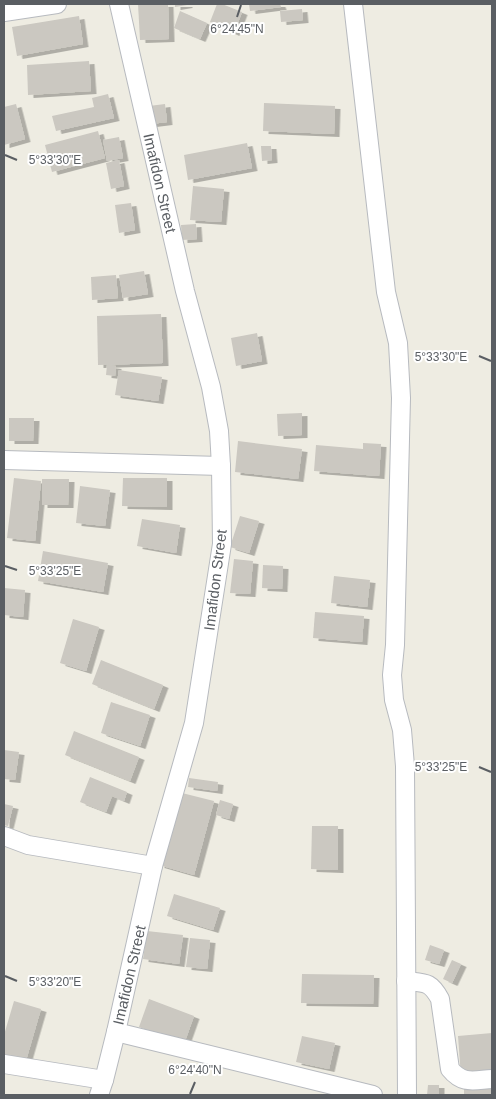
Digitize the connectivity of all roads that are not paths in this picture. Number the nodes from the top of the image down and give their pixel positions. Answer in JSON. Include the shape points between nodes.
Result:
{"nodes":[{"id":1,"x":57,"y":4,"type":"edge"},
{"id":2,"x":119,"y":4,"type":"edge"},
{"id":3,"x":353,"y":4,"type":"edge"},
{"id":4,"x":4,"y":12,"type":"edge"},
{"id":5,"x":4,"y":460,"type":"edge"},
{"id":6,"x":221,"y":466,"type":"junction"},
{"id":7,"x":4,"y":836,"type":"edge"},
{"id":8,"x":153,"y":866,"type":"junction"},
{"id":9,"x":406,"y":981,"type":"junction"},
{"id":10,"x":116,"y":1032,"type":"junction"},
{"id":11,"x":4,"y":1064,"type":"edge"},
{"id":12,"x":492,"y":1079,"type":"edge"},
{"id":13,"x":102,"y":1088,"type":"edge"},
{"id":14,"x":373,"y":1095,"type":"edge"},
{"id":15,"x":407,"y":1095,"type":"edge"}],
"edges":[{"from":1,"to":4,"type":"street"},
{"from":2,"to":6,"type":"street","name":"Imafidon Street","via":[[185,291],[211,386]]},
{"from":3,"to":9,"type":"street","via":[[386,292],[398,343],[401,398],[392,675],[405,766]]},
{"from":5,"to":6,"type":"street"},
{"from":6,"to":8,"type":"street","name":"Imafidon Street","via":[[222,544],[194,723]]},
{"from":7,"to":8,"type":"street","via":[[28,844]]},
{"from":8,"to":10,"type":"street","name":"Imafidon Street"},
{"from":9,"to":12,"type":"street","via":[[427,983],[435,989],[440,999],[450,1069],[457,1077]]},
{"from":9,"to":15,"type":"street"},
{"from":10,"to":13,"type":"street","name":"Imafidon Street"},
{"from":10,"to":14,"type":"street"},
{"from":11,"to":13,"type":"street"}]}
